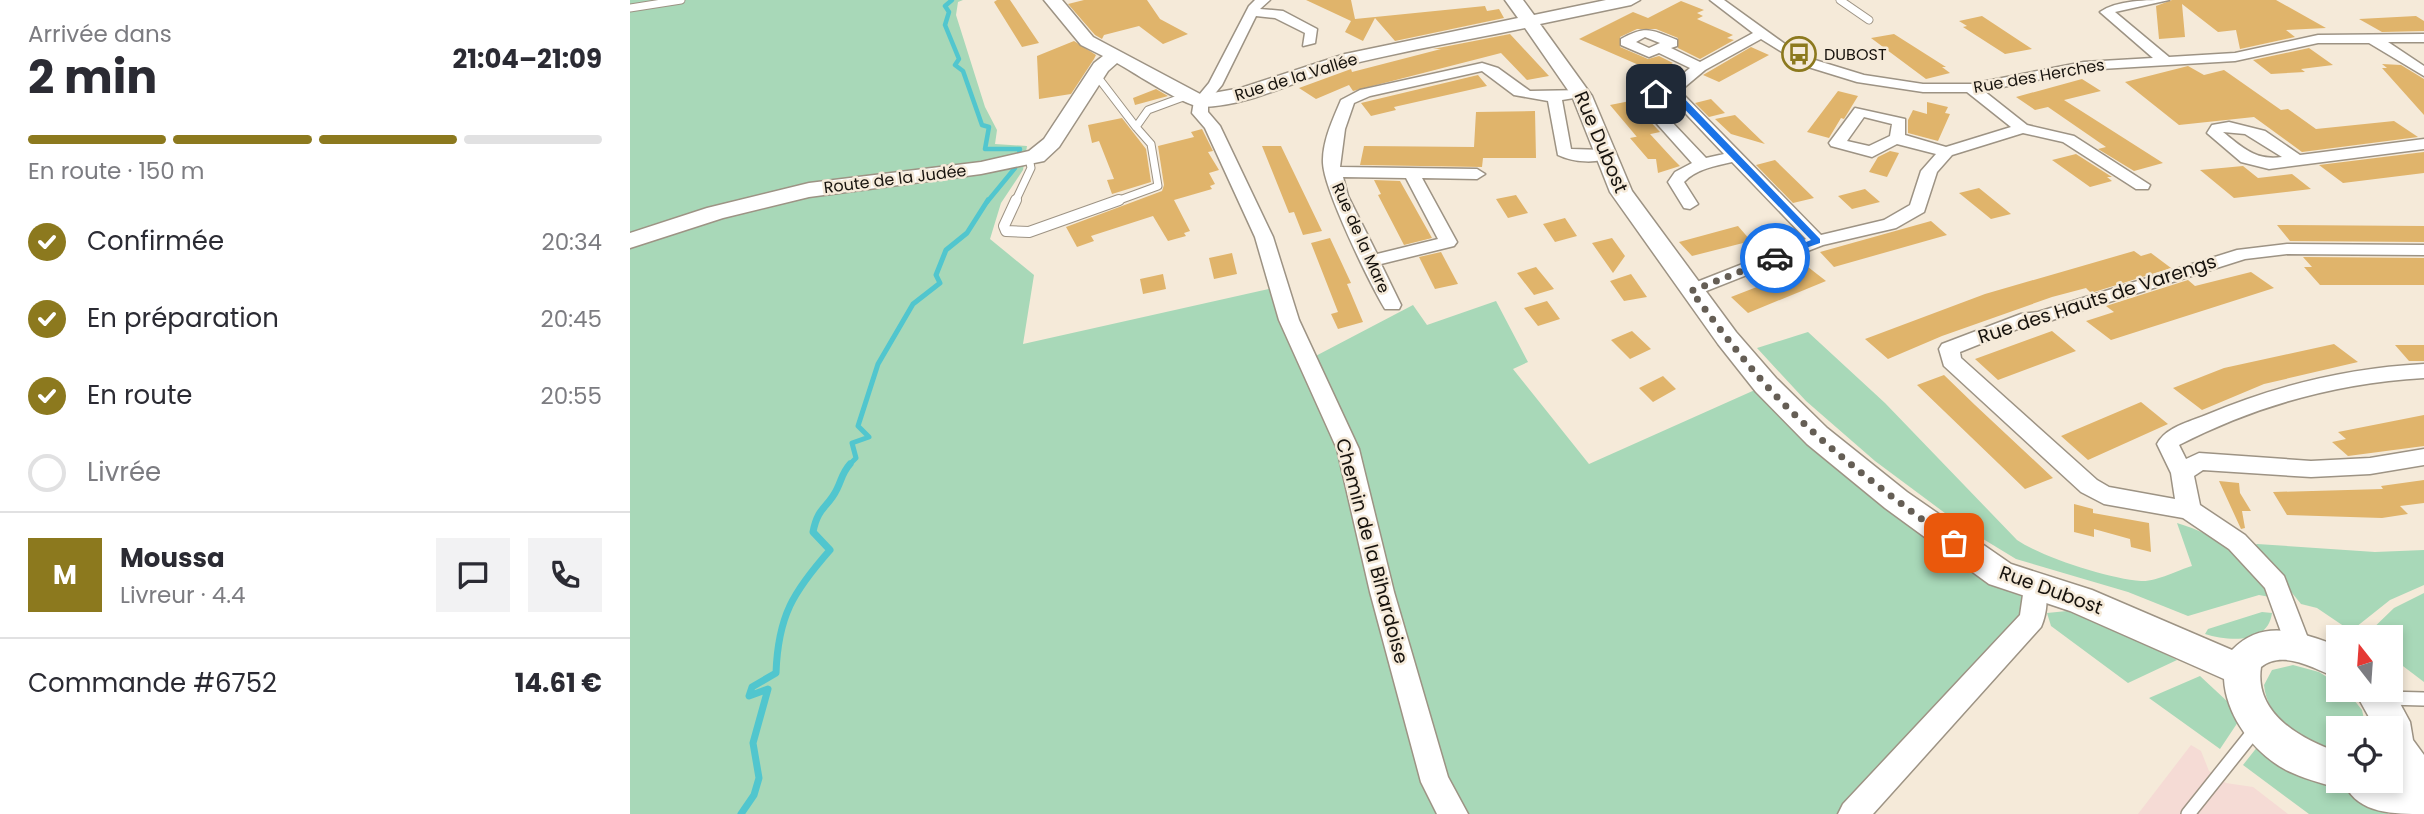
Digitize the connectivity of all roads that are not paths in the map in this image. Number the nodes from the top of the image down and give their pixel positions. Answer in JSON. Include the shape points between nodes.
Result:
{"nodes":[{"id":1,"x":681,"y":0,"type":"edge"},
{"id":2,"x":1053,"y":0,"type":"edge"},
{"id":3,"x":1264,"y":0,"type":"edge"},
{"id":4,"x":1631,"y":0,"type":"edge"},
{"id":5,"x":1716,"y":0,"type":"edge"},
{"id":6,"x":1840,"y":0,"type":"edge"},
{"id":7,"x":2164,"y":0,"type":"edge"},
{"id":8,"x":630,"y":8,"type":"edge"},
{"id":9,"x":1521,"y":11,"type":"edge"},
{"id":10,"x":1252,"y":12,"type":"junction"},
{"id":11,"x":2144,"y":14,"type":"junction"},
{"id":12,"x":1869,"y":20,"type":"dead end"},
{"id":13,"x":1761,"y":34,"type":"junction"},
{"id":14,"x":2370,"y":37,"type":"junction"},
{"id":15,"x":2424,"y":38,"type":"edge"},
{"id":16,"x":2140,"y":40,"type":"junction"},
{"id":17,"x":1308,"y":43,"type":"dead end"},
{"id":18,"x":1659,"y":48,"type":"dead end"},
{"id":19,"x":1116,"y":55,"type":"junction"},
{"id":20,"x":2164,"y":60,"type":"junction"},
{"id":21,"x":1700,"y":67,"type":"junction"},
{"id":22,"x":2424,"y":72,"type":"edge"},
{"id":23,"x":1094,"y":78,"type":"junction"},
{"id":24,"x":1971,"y":88,"type":"junction"},
{"id":25,"x":1672,"y":91,"type":"junction"},
{"id":26,"x":1568,"y":94,"type":"junction"},
{"id":27,"x":1194,"y":98,"type":"junction"},
{"id":28,"x":1136,"y":127,"type":"junction"},
{"id":29,"x":2022,"y":128,"type":"junction"},
{"id":30,"x":1897,"y":138,"type":"dead end"},
{"id":31,"x":2424,"y":144,"type":"edge"},
{"id":32,"x":1946,"y":152,"type":"junction"},
{"id":33,"x":1604,"y":155,"type":"junction"},
{"id":34,"x":1734,"y":157,"type":"junction"},
{"id":35,"x":1029,"y":158,"type":"junction"},
{"id":36,"x":2297,"y":161,"type":"dead end"},
{"id":37,"x":1702,"y":164,"type":"junction"},
{"id":38,"x":1333,"y":172,"type":"junction"},
{"id":39,"x":1412,"y":174,"type":"junction"},
{"id":40,"x":1477,"y":174,"type":"dead end"},
{"id":41,"x":2142,"y":185,"type":"dead end"},
{"id":42,"x":1690,"y":204,"type":"dead end"},
{"id":43,"x":630,"y":241,"type":"edge"},
{"id":44,"x":1817,"y":241,"type":"junction"},
{"id":45,"x":2424,"y":250,"type":"edge"},
{"id":46,"x":1371,"y":261,"type":"junction"},
{"id":47,"x":1691,"y":291,"type":"junction"},
{"id":48,"x":1392,"y":305,"type":"dead end"},
{"id":49,"x":2424,"y":370,"type":"edge"},
{"id":50,"x":2424,"y":457,"type":"edge"},
{"id":51,"x":2191,"y":467,"type":"junction"},
{"id":52,"x":2189,"y":510,"type":"junction"},
{"id":53,"x":2034,"y":588,"type":"junction"},
{"id":54,"x":2298,"y":646,"type":"junction"},
{"id":55,"x":2326,"y":657,"type":"edge"},
{"id":56,"x":2239,"y":670,"type":"junction"},
{"id":57,"x":2403,"y":697,"type":"edge"},
{"id":58,"x":2424,"y":699,"type":"edge"},
{"id":59,"x":2254,"y":717,"type":"junction"},
{"id":60,"x":2403,"y":763,"type":"edge"},
{"id":61,"x":2326,"y":766,"type":"edge"},
{"id":62,"x":2424,"y":787,"type":"edge"},
{"id":63,"x":2379,"y":793,"type":"edge"},
{"id":64,"x":1453,"y":814,"type":"edge"},
{"id":65,"x":1853,"y":814,"type":"edge"},
{"id":66,"x":2188,"y":814,"type":"edge"},
{"id":67,"x":2406,"y":814,"type":"edge"}],
"edges":[{"from":1,"to":8,"type":"lane"},
{"from":2,"to":19,"type":"street","via":[[1087,41]]},
{"from":3,"to":10,"type":"street"},
{"from":4,"to":9,"type":"street","name":"Rue de la Vallée"},
{"from":5,"to":13,"type":"street","name":"Rue des Herches"},
{"from":6,"to":12,"type":"lane"},
{"from":7,"to":11,"type":"street"},
{"from":9,"to":26,"type":"street","name":"Rue Dubost"},
{"from":9,"to":27,"type":"street","name":"Rue de la Vallée","via":[[1245,93]]},
{"from":10,"to":17,"type":"street","via":[[1278,15],[1312,32]]},
{"from":10,"to":27,"type":"street","via":[[1209,95]]},
{"from":11,"to":16,"type":"street","via":[[2145,35]]},
{"from":11,"to":16,"type":"street","via":[[2116,6],[2106,12]]},
{"from":13,"to":21,"type":"street"},
{"from":13,"to":24,"type":"street","name":"Rue des Herches","via":[[1797,57],[1854,77],[1923,88]]},
{"from":14,"to":15,"type":"street","name":"Rue des Herches"},
{"from":14,"to":20,"type":"street","name":"Rue des Herches","via":[[2301,41],[2235,57]]},
{"from":14,"to":22,"type":"street"},
{"from":16,"to":20,"type":"street"},
{"from":18,"to":21,"type":"street"},
{"from":19,"to":23,"type":"street","name":"Route de la Judée"},
{"from":19,"to":27,"type":"street"},
{"from":20,"to":24,"type":"street","name":"Rue des Herches","via":[[2084,66]]},
{"from":21,"to":25,"type":"street"},
{"from":23,"to":28,"type":"lane"},
{"from":23,"to":35,"type":"street","name":"Route de la Judée","via":[[1052,143]]},
{"from":24,"to":29,"type":"street"},
{"from":25,"to":34,"type":"street"},
{"from":25,"to":37,"type":"street","via":[[1640,97]]},
{"from":26,"to":33,"type":"street","name":"Rue Dubost"},
{"from":26,"to":33,"type":"street","via":[[1564,152]]},
{"from":26,"to":38,"type":"street","name":"Rue de la Mare","via":[[1519,92],[1498,72],[1482,67],[1358,95],[1344,104],[1331,158]]},
{"from":27,"to":28,"type":"lane","via":[[1148,110]]},
{"from":27,"to":64,"type":"street","name":"Chemin de la Bihardoise","via":[[1264,237],[1289,320],[1348,449],[1382,592],[1436,782]]},
{"from":28,"to":35,"type":"lane","via":[[1151,144],[1158,186],[1030,232],[1006,231],[1004,226],[1031,168]]},
{"from":29,"to":32,"type":"street"},
{"from":29,"to":41,"type":"street","via":[[2068,139]]},
{"from":30,"to":32,"type":"street"},
{"from":31,"to":36,"type":"street"},
{"from":32,"to":44,"type":"street","via":[[1929,171],[1918,208],[1890,224]]},
{"from":33,"to":47,"type":"street","name":"Rue Dubost","via":[[1620,192]]},
{"from":34,"to":37,"type":"street"},
{"from":34,"to":44,"type":"street"},
{"from":35,"to":43,"type":"street","name":"Route de la Judée","via":[[809,190],[715,213]]},
{"from":37,"to":42,"type":"street","via":[[1676,182]]},
{"from":38,"to":39,"type":"street"},
{"from":38,"to":46,"type":"street","name":"Rue de la Mare"},
{"from":39,"to":40,"type":"street"},
{"from":39,"to":46,"type":"street","via":[[1448,239],[1444,244]]},
{"from":44,"to":47,"type":"street"},
{"from":45,"to":52,"type":"street","name":"Rue des Hauts de Varengs","via":[[2287,249],[2243,254],[2028,318],[1949,349],[1951,361],[2089,486],[2104,495]]},
{"from":46,"to":48,"type":"street","name":"Rue de la Mare"},
{"from":47,"to":53,"type":"street","name":"Rue Dubost","via":[[1766,385],[1855,468],[1991,568]]},
{"from":49,"to":51,"type":"street","via":[[2365,375],[2265,398],[2172,439]]},
{"from":50,"to":51,"type":"street","via":[[2311,469]]},
{"from":51,"to":52,"type":"street"},
{"from":52,"to":54,"type":"street","via":[[2258,561],[2275,583]]},
{"from":53,"to":56,"type":"street","name":"Rue Dubost","via":[[2104,609]]},
{"from":53,"to":65,"type":"street","via":[[2032,619]]},
{"from":54,"to":55,"type":"street"},
{"from":54,"to":56,"type":"street","via":[[2253,650]]},
{"from":56,"to":59,"type":"street","via":[[2244,700]]},
{"from":57,"to":58,"type":"lane"},
{"from":59,"to":61,"type":"street","via":[[2287,749]]},
{"from":59,"to":66,"type":"lane","via":[[2251,735]]},
{"from":60,"to":62,"type":"street"},
{"from":63,"to":67,"type":"street"}]}
